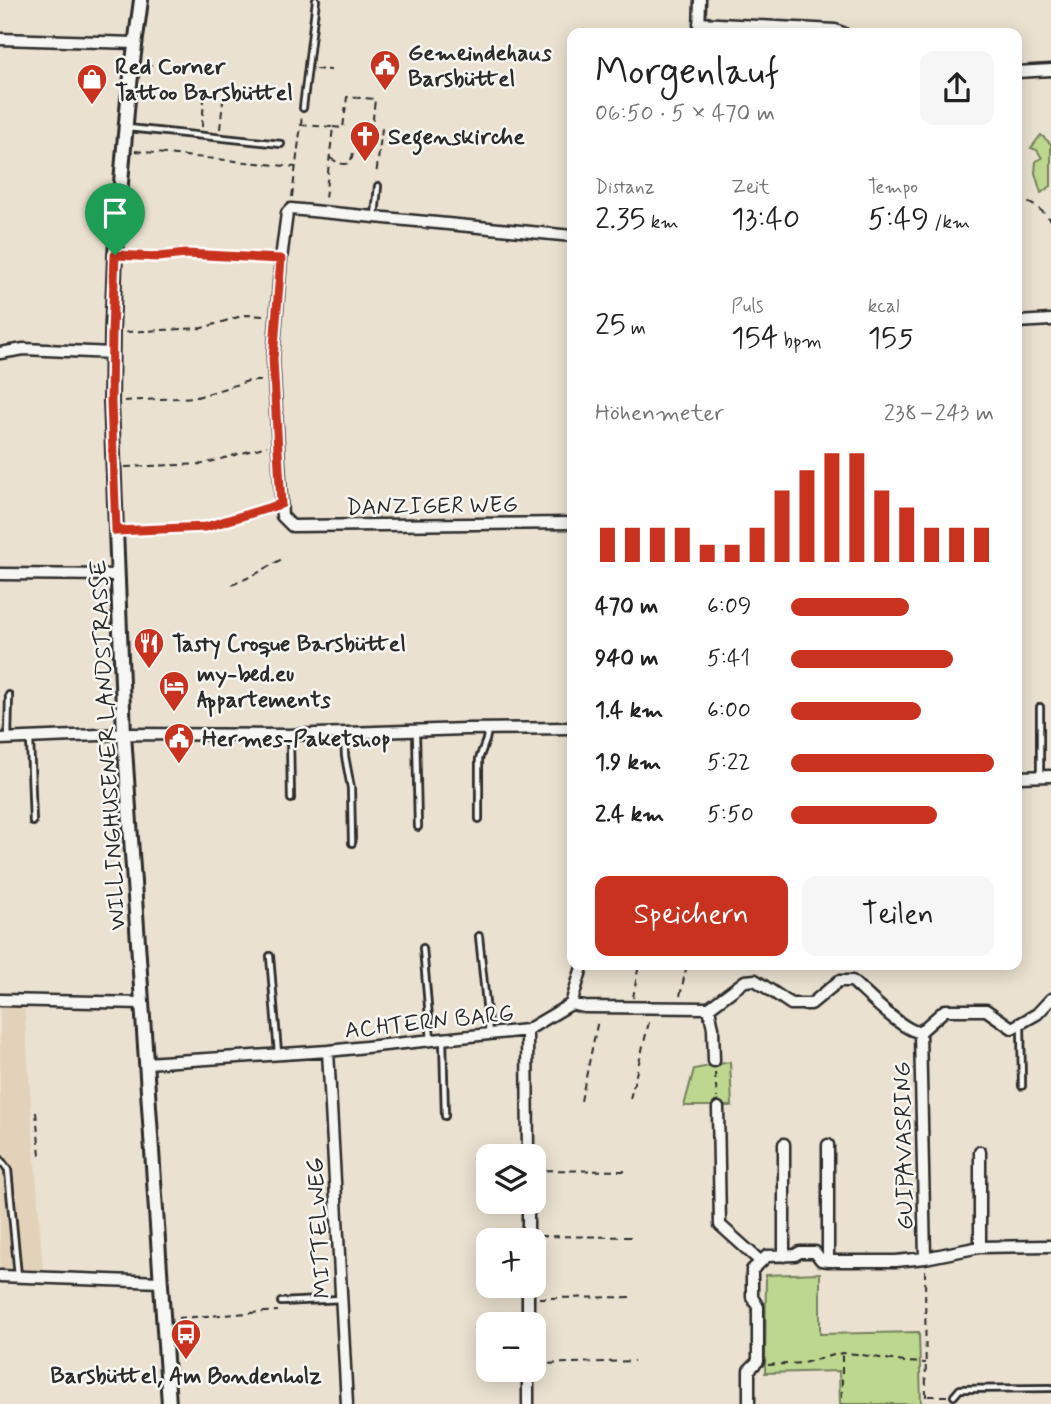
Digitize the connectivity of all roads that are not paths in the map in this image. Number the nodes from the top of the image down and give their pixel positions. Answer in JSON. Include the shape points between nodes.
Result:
{"nodes":[{"id":1,"x":141,"y":0,"type":"edge"},
{"id":2,"x":316,"y":0,"type":"edge"},
{"id":3,"x":700,"y":0,"type":"edge"},
{"id":4,"x":699,"y":28,"type":"edge"},
{"id":5,"x":0,"y":39,"type":"edge"},
{"id":6,"x":135,"y":43,"type":"junction"},
{"id":7,"x":1051,"y":70,"type":"edge"},
{"id":8,"x":1022,"y":72,"type":"edge"},
{"id":9,"x":303,"y":108,"type":"road end"},
{"id":10,"x":126,"y":127,"type":"junction"},
{"id":11,"x":281,"y":144,"type":"dead end"},
{"id":12,"x":378,"y":186,"type":"road end"},
{"id":13,"x":375,"y":216,"type":"junction"},
{"id":14,"x":567,"y":235,"type":"edge"},
{"id":15,"x":186,"y":254,"type":"road end"},
{"id":16,"x":115,"y":255,"type":"junction"},
{"id":17,"x":1051,"y":320,"type":"edge"},
{"id":18,"x":1022,"y":321,"type":"edge"},
{"id":19,"x":111,"y":352,"type":"junction"},
{"id":20,"x":0,"y":353,"type":"edge"},
{"id":21,"x":567,"y":523,"type":"edge"},
{"id":22,"x":0,"y":574,"type":"edge"},
{"id":23,"x":118,"y":575,"type":"junction"},
{"id":24,"x":9,"y":695,"type":"dead end"},
{"id":25,"x":1040,"y":707,"type":"dead end"},
{"id":26,"x":567,"y":728,"type":"edge"},
{"id":27,"x":488,"y":729,"type":"junction"},
{"id":28,"x":415,"y":731,"type":"junction"},
{"id":29,"x":344,"y":733,"type":"junction"},
{"id":30,"x":124,"y":734,"type":"junction"},
{"id":31,"x":290,"y":735,"type":"junction"},
{"id":32,"x":30,"y":738,"type":"junction"},
{"id":33,"x":4,"y":739,"type":"edge"},
{"id":34,"x":1046,"y":776,"type":"edge"},
{"id":35,"x":1022,"y":777,"type":"edge"},
{"id":36,"x":291,"y":799,"type":"dead end"},
{"id":37,"x":478,"y":819,"type":"dead end"},
{"id":38,"x":33,"y":822,"type":"dead end"},
{"id":39,"x":418,"y":827,"type":"dead end"},
{"id":40,"x":352,"y":843,"type":"dead end"},
{"id":41,"x":479,"y":936,"type":"dead end"},
{"id":42,"x":423,"y":948,"type":"dead end"},
{"id":43,"x":270,"y":956,"type":"dead end"},
{"id":44,"x":581,"y":970,"type":"edge"},
{"id":45,"x":1051,"y":999,"type":"edge"},
{"id":46,"x":0,"y":1000,"type":"edge"},
{"id":47,"x":143,"y":1003,"type":"junction"},
{"id":48,"x":571,"y":1004,"type":"junction"},
{"id":49,"x":709,"y":1008,"type":"junction"},
{"id":50,"x":1021,"y":1023,"type":"junction"},
{"id":51,"x":527,"y":1030,"type":"junction"},
{"id":52,"x":920,"y":1032,"type":"junction"},
{"id":53,"x":489,"y":1034,"type":"junction"},
{"id":54,"x":443,"y":1039,"type":"junction"},
{"id":55,"x":431,"y":1040,"type":"junction"},
{"id":56,"x":328,"y":1051,"type":"junction"},
{"id":57,"x":278,"y":1055,"type":"junction"},
{"id":58,"x":714,"y":1061,"type":"road end"},
{"id":59,"x":146,"y":1063,"type":"junction"},
{"id":60,"x":1022,"y":1086,"type":"dead end"},
{"id":61,"x":718,"y":1108,"type":"road end"},
{"id":62,"x":445,"y":1116,"type":"dead end"},
{"id":63,"x":528,"y":1144,"type":"edge"},
{"id":64,"x":784,"y":1144,"type":"dead end"},
{"id":65,"x":828,"y":1145,"type":"dead end"},
{"id":66,"x":980,"y":1152,"type":"dead end"},
{"id":67,"x":0,"y":1158,"type":"edge"},
{"id":68,"x":1051,"y":1246,"type":"edge"},
{"id":69,"x":980,"y":1247,"type":"junction"},
{"id":70,"x":784,"y":1256,"type":"junction"},
{"id":71,"x":925,"y":1258,"type":"junction"},
{"id":72,"x":760,"y":1261,"type":"junction"},
{"id":73,"x":828,"y":1261,"type":"junction"},
{"id":74,"x":0,"y":1276,"type":"edge"},
{"id":75,"x":18,"y":1277,"type":"junction"},
{"id":76,"x":161,"y":1282,"type":"junction"},
{"id":77,"x":342,"y":1299,"type":"junction"},
{"id":78,"x":281,"y":1302,"type":"dead end"},
{"id":79,"x":528,"y":1382,"type":"edge"},
{"id":80,"x":1051,"y":1388,"type":"edge"},
{"id":81,"x":954,"y":1396,"type":"road end"},
{"id":82,"x":169,"y":1404,"type":"edge"},
{"id":83,"x":346,"y":1404,"type":"edge"},
{"id":84,"x":528,"y":1404,"type":"edge"},
{"id":85,"x":749,"y":1404,"type":"edge"}],
"edges":[{"from":1,"to":6,"type":"street","name":"WILLINGHUSENER LANDSTRASSE"},
{"from":2,"to":9,"type":"lane"},
{"from":3,"to":4,"type":"street"},
{"from":5,"to":6,"type":"street"},
{"from":6,"to":10,"type":"street","name":"WILLINGHUSENER LANDSTRASSE"},
{"from":7,"to":8,"type":"street"},
{"from":10,"to":11,"type":"lane"},
{"from":10,"to":16,"type":"street","name":"WILLINGHUSENER LANDSTRASSE"},
{"from":12,"to":13,"type":"lane"},
{"from":13,"to":14,"type":"street"},
{"from":13,"to":21,"type":"street","name":"DANZIGER WEG","via":[[291,209],[287,213],[273,359],[282,516],[292,526]]},
{"from":15,"to":16,"type":"lane"},
{"from":16,"to":19,"type":"street","name":"WILLINGHUSENER LANDSTRASSE"},
{"from":17,"to":18,"type":"street"},
{"from":19,"to":20,"type":"street","via":[[24,349]]},
{"from":19,"to":23,"type":"street","name":"WILLINGHUSENER LANDSTRASSE"},
{"from":22,"to":23,"type":"street"},
{"from":23,"to":30,"type":"street","name":"WILLINGHUSENER LANDSTRASSE"},
{"from":24,"to":33,"type":"lane"},
{"from":25,"to":34,"type":"lane"},
{"from":26,"to":27,"type":"street"},
{"from":27,"to":28,"type":"street"},
{"from":27,"to":37,"type":"lane","via":[[479,759]]},
{"from":28,"to":29,"type":"street"},
{"from":28,"to":39,"type":"lane"},
{"from":29,"to":31,"type":"street"},
{"from":29,"to":40,"type":"lane"},
{"from":30,"to":31,"type":"street"},
{"from":30,"to":32,"type":"street"},
{"from":30,"to":47,"type":"street","name":"WILLINGHUSENER LANDSTRASSE"},
{"from":31,"to":36,"type":"lane"},
{"from":32,"to":33,"type":"street"},
{"from":32,"to":38,"type":"lane"},
{"from":34,"to":35,"type":"street"},
{"from":41,"to":53,"type":"lane"},
{"from":42,"to":55,"type":"lane"},
{"from":43,"to":57,"type":"lane"},
{"from":44,"to":48,"type":"street"},
{"from":45,"to":50,"type":"street"},
{"from":46,"to":47,"type":"street"},
{"from":47,"to":59,"type":"street","name":"WILLINGHUSENER LANDSTRASSE"},
{"from":48,"to":49,"type":"street"},
{"from":48,"to":51,"type":"street","name":"ACHTERN BARG"},
{"from":49,"to":52,"type":"street","via":[[745,981],[755,980],[791,1004],[811,1004],[839,981],[852,981],[892,1017]]},
{"from":49,"to":58,"type":"street"},
{"from":50,"to":52,"type":"street","via":[[1012,1028],[986,1010],[945,1010]]},
{"from":50,"to":60,"type":"lane"},
{"from":51,"to":53,"type":"street","name":"ACHTERN BARG"},
{"from":51,"to":63,"type":"street"},
{"from":52,"to":71,"type":"street","name":"GUIPAVASRING"},
{"from":53,"to":54,"type":"street","name":"ACHTERN BARG"},
{"from":54,"to":55,"type":"street","name":"ACHTERN BARG"},
{"from":54,"to":62,"type":"lane"},
{"from":55,"to":56,"type":"street","name":"ACHTERN BARG"},
{"from":56,"to":57,"type":"street","name":"ACHTERN BARG"},
{"from":56,"to":77,"type":"street","name":"MITTELWEG"},
{"from":57,"to":59,"type":"street","name":"ACHTERN BARG"},
{"from":59,"to":76,"type":"street","name":"WILLINGHUSENER LANDSTRASSE"},
{"from":61,"to":72,"type":"street","via":[[720,1225]]},
{"from":64,"to":70,"type":"street"},
{"from":65,"to":73,"type":"street"},
{"from":66,"to":69,"type":"street"},
{"from":67,"to":75,"type":"lane","via":[[8,1170]]},
{"from":68,"to":69,"type":"street","name":"GUIPAVASRING"},
{"from":69,"to":71,"type":"street","name":"GUIPAVASRING"},
{"from":70,"to":72,"type":"street","name":"GUIPAVASRING","via":[[766,1256]]},
{"from":70,"to":73,"type":"street","name":"GUIPAVASRING","via":[[815,1252]]},
{"from":71,"to":73,"type":"street","name":"GUIPAVASRING"},
{"from":72,"to":85,"type":"street","via":[[752,1270],[752,1297],[758,1307],[758,1361],[749,1370]]},
{"from":74,"to":75,"type":"street"},
{"from":75,"to":76,"type":"street"},
{"from":76,"to":82,"type":"street","name":"WILLINGHUSENER LANDSTRASSE"},
{"from":77,"to":78,"type":"lane"},
{"from":77,"to":83,"type":"street","name":"MITTELWEG"},
{"from":79,"to":84,"type":"street"},
{"from":80,"to":81,"type":"lane","via":[[960,1389]]}]}
